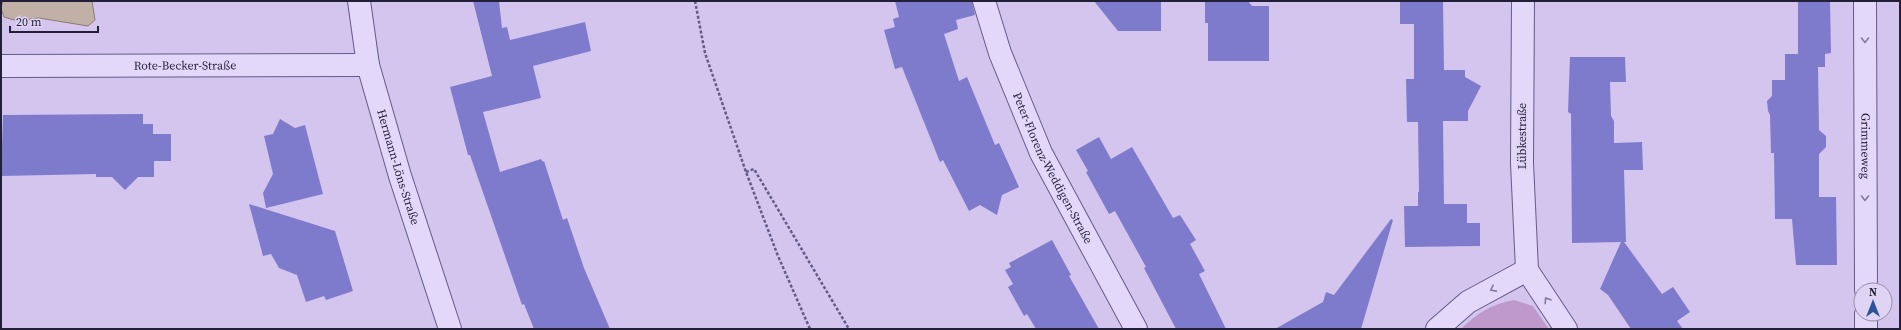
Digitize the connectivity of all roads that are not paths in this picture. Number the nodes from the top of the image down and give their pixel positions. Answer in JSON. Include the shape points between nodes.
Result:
{"nodes":[{"id":1,"x":359,"y":1,"type":"edge"},
{"id":2,"x":984,"y":1,"type":"edge"},
{"id":3,"x":1523,"y":1,"type":"edge"},
{"id":4,"x":1865,"y":1,"type":"edge"},
{"id":5,"x":368,"y":65,"type":"junction"},
{"id":6,"x":1,"y":66,"type":"edge"},
{"id":7,"x":1527,"y":270,"type":"junction"},
{"id":8,"x":1866,"y":282,"type":"edge"},
{"id":9,"x":450,"y":329,"type":"edge"},
{"id":10,"x":1136,"y":329,"type":"edge"},
{"id":11,"x":1437,"y":329,"type":"edge"},
{"id":12,"x":1566,"y":329,"type":"edge"}],
"edges":[{"from":1,"to":5,"type":"street","name":"Hermann-Löns-Straße"},
{"from":2,"to":10,"type":"street","name":"Peter-Florenz-Weddigen-Straße","via":[[1000,53],[1041,153]]},
{"from":3,"to":7,"type":"street","name":"Lübkestraße","via":[[1522,163]]},
{"from":4,"to":8,"type":"street","name":"Grimmeweg","one_way":true},
{"from":5,"to":6,"type":"street","name":"Rote-Becker-Straße"},
{"from":5,"to":9,"type":"street","name":"Hermann-Löns-Straße","via":[[400,176]]},
{"from":7,"to":11,"type":"street","one_way":true,"via":[[1468,302]]},
{"from":12,"to":7,"type":"street","one_way":true}]}
